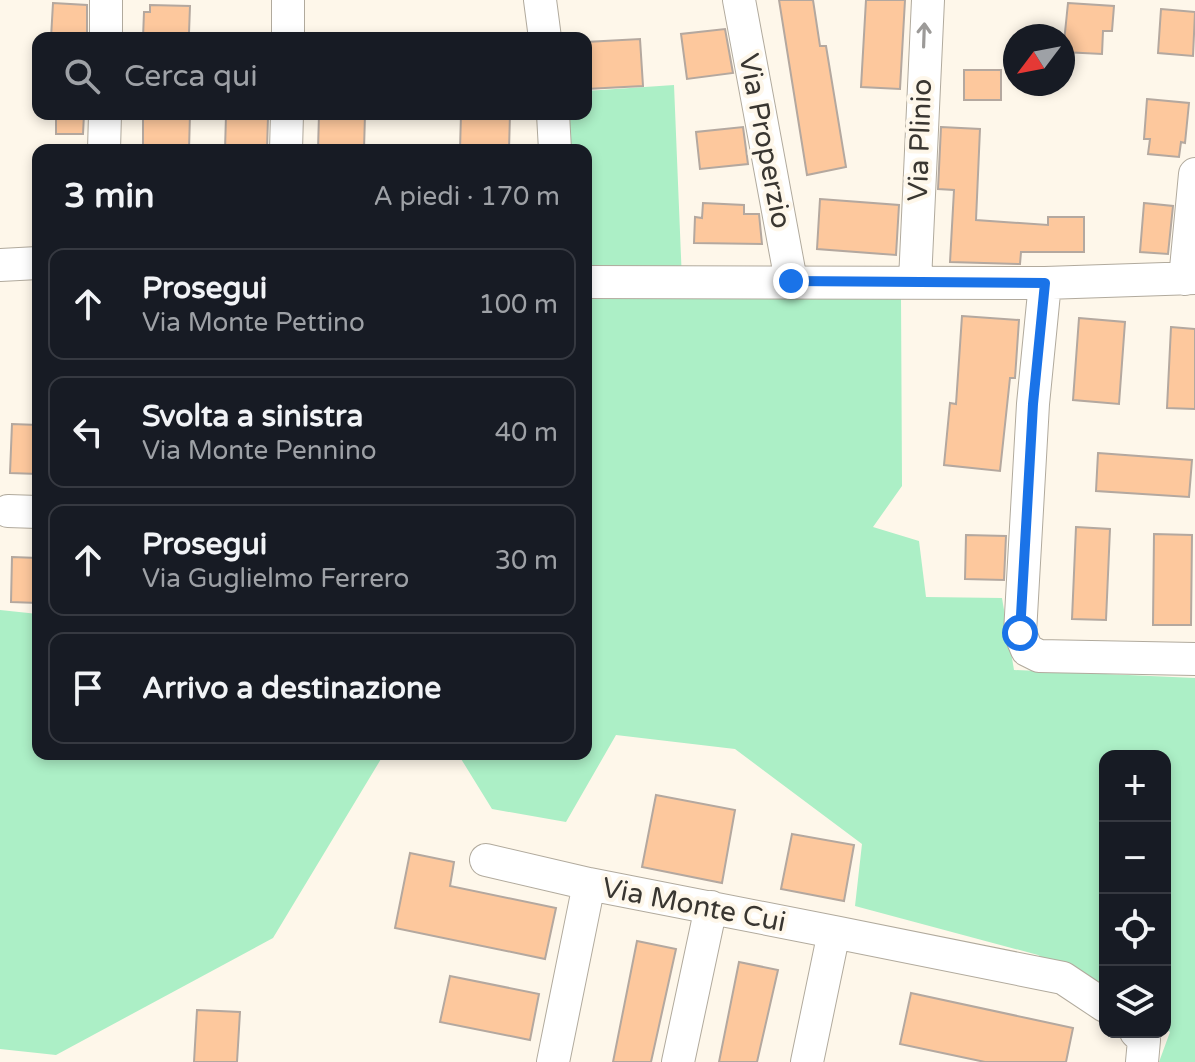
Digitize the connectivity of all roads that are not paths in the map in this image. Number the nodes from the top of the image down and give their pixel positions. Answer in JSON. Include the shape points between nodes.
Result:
{"nodes":[{"id":1,"x":106,"y":0,"type":"edge"},
{"id":2,"x":288,"y":0,"type":"edge"},
{"id":3,"x":540,"y":0,"type":"edge"},
{"id":4,"x":739,"y":0,"type":"edge"},
{"id":5,"x":928,"y":0,"type":"edge"},
{"id":6,"x":106,"y":32,"type":"edge"},
{"id":7,"x":288,"y":32,"type":"edge"},
{"id":8,"x":544,"y":32,"type":"edge"},
{"id":9,"x":105,"y":120,"type":"edge"},
{"id":10,"x":287,"y":120,"type":"edge"},
{"id":11,"x":553,"y":120,"type":"edge"},
{"id":12,"x":104,"y":144,"type":"edge"},
{"id":13,"x":286,"y":144,"type":"edge"},
{"id":14,"x":555,"y":144,"type":"edge"},
{"id":15,"x":1195,"y":174,"type":"edge"},
{"id":16,"x":32,"y":263,"type":"edge"},
{"id":17,"x":0,"y":265,"type":"edge"},
{"id":18,"x":1190,"y":279,"type":"edge"},
{"id":19,"x":791,"y":281,"type":"junction"},
{"id":20,"x":915,"y":281,"type":"junction"},
{"id":21,"x":592,"y":282,"type":"edge"},
{"id":22,"x":1045,"y":283,"type":"junction"},
{"id":23,"x":1195,"y":659,"type":"edge"},
{"id":24,"x":486,"y":860,"type":"dead end"},
{"id":25,"x":589,"y":884,"type":"junction"},
{"id":26,"x":711,"y":907,"type":"junction"},
{"id":27,"x":834,"y":932,"type":"junction"},
{"id":28,"x":1099,"y":1002,"type":"edge"},
{"id":29,"x":1142,"y":1038,"type":"edge"},
{"id":30,"x":553,"y":1062,"type":"edge"},
{"id":31,"x":678,"y":1062,"type":"edge"},
{"id":32,"x":807,"y":1062,"type":"edge"},
{"id":33,"x":1142,"y":1062,"type":"edge"}],
"edges":[{"from":1,"to":6,"type":"street"},
{"from":2,"to":7,"type":"street"},
{"from":3,"to":8,"type":"street"},
{"from":4,"to":19,"type":"street","name":"Via Properzio"},
{"from":20,"to":5,"type":"street","name":"Via Plinio","one_way":true},
{"from":9,"to":12,"type":"street"},
{"from":10,"to":13,"type":"street"},
{"from":11,"to":14,"type":"street"},
{"from":15,"to":18,"type":"street"},
{"from":16,"to":17,"type":"street"},
{"from":18,"to":22,"type":"street"},
{"from":19,"to":20,"type":"street"},
{"from":19,"to":21,"type":"street"},
{"from":20,"to":22,"type":"street"},
{"from":22,"to":23,"type":"street","via":[[1020,633],[1027,650],[1039,656]]},
{"from":24,"to":25,"type":"street","name":"Via Monte Cui"},
{"from":25,"to":26,"type":"street","name":"Via Monte Cui"},
{"from":25,"to":30,"type":"street","name":"Via Monte Cui"},
{"from":26,"to":27,"type":"street","name":"Via Monte Cui"},
{"from":26,"to":31,"type":"street"},
{"from":27,"to":28,"type":"street","name":"Via Monte Cui","via":[[1063,978]]},
{"from":27,"to":32,"type":"street"},
{"from":29,"to":33,"type":"street"}]}
